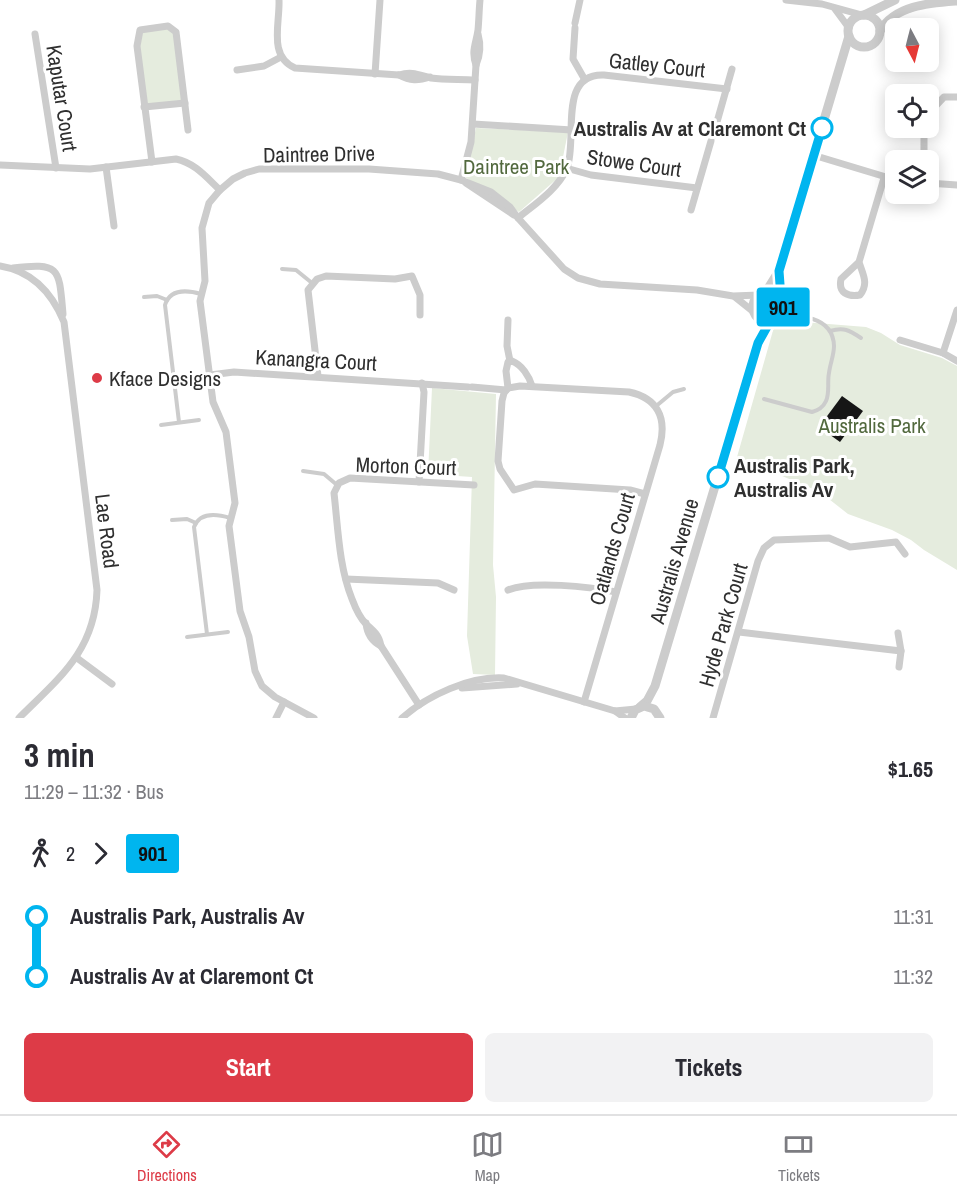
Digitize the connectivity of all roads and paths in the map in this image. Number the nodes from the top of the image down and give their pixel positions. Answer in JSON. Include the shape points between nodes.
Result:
{"nodes":[{"id":1,"x":279,"y":0,"type":"edge"},
{"id":2,"x":380,"y":0,"type":"edge"},
{"id":3,"x":480,"y":0,"type":"edge"},
{"id":4,"x":580,"y":0,"type":"edge"},
{"id":5,"x":786,"y":0,"type":"edge"},
{"id":6,"x":895,"y":0,"type":"edge"},
{"id":7,"x":957,"y":1,"type":"edge"},
{"id":8,"x":833,"y":8,"type":"junction"},
{"id":9,"x":863,"y":15,"type":"junction"},
{"id":10,"x":880,"y":31,"type":"junction"},
{"id":11,"x":849,"y":32,"type":"junction"},
{"id":12,"x":35,"y":34,"type":"dead end"},
{"id":13,"x":861,"y":46,"type":"junction"},
{"id":14,"x":281,"y":57,"type":"junction"},
{"id":15,"x":842,"y":64,"type":"junction"},
{"id":16,"x":732,"y":69,"type":"dead end"},
{"id":17,"x":237,"y":70,"type":"dead end"},
{"id":18,"x":375,"y":74,"type":"junction"},
{"id":19,"x":475,"y":80,"type":"junction"},
{"id":20,"x":585,"y":80,"type":"junction"},
{"id":21,"x":727,"y":89,"type":"junction"},
{"id":22,"x":957,"y":97,"type":"edge"},
{"id":23,"x":939,"y":102,"type":"edge"},
{"id":24,"x":185,"y":103,"type":"junction"},
{"id":25,"x":144,"y":107,"type":"junction"},
{"id":26,"x":472,"y":124,"type":"junction"},
{"id":27,"x":188,"y":130,"type":"dead end"},
{"id":28,"x":572,"y":130,"type":"junction"},
{"id":29,"x":712,"y":139,"type":"joint"},
{"id":30,"x":813,"y":155,"type":"junction"},
{"id":31,"x":152,"y":162,"type":"junction"},
{"id":32,"x":0,"y":165,"type":"edge"},
{"id":33,"x":106,"y":167,"type":"junction"},
{"id":34,"x":56,"y":168,"type":"junction"},
{"id":35,"x":566,"y":168,"type":"junction"},
{"id":36,"x":884,"y":178,"type":"joint"},
{"id":37,"x":461,"y":180,"type":"junction"},
{"id":38,"x":939,"y":184,"type":"edge"},
{"id":39,"x":957,"y":185,"type":"edge"},
{"id":40,"x":697,"y":188,"type":"junction"},
{"id":41,"x":220,"y":190,"type":"junction"},
{"id":42,"x":691,"y":210,"type":"dead end"},
{"id":43,"x":518,"y":218,"type":"junction"},
{"id":44,"x":114,"y":226,"type":"dead end"},
{"id":45,"x":859,"y":262,"type":"junction"},
{"id":46,"x":0,"y":266,"type":"edge"},
{"id":47,"x":12,"y":268,"type":"junction"},
{"id":48,"x":282,"y":269,"type":"dead end"},
{"id":49,"x":779,"y":271,"type":"junction"},
{"id":50,"x":312,"y":283,"type":"junction"},
{"id":51,"x":201,"y":294,"type":"junction"},
{"id":52,"x":761,"y":294,"type":"junction"},
{"id":53,"x":733,"y":296,"type":"junction"},
{"id":54,"x":144,"y":297,"type":"dead end"},
{"id":55,"x":166,"y":300,"type":"junction"},
{"id":56,"x":782,"y":301,"type":"junction"},
{"id":57,"x":957,"y":310,"type":"edge"},
{"id":58,"x":756,"y":314,"type":"junction"},
{"id":59,"x":420,"y":315,"type":"dead end"},
{"id":60,"x":801,"y":316,"type":"junction"},
{"id":61,"x":508,"y":320,"type":"dead end"},
{"id":62,"x":775,"y":320,"type":"junction"},
{"id":63,"x":64,"y":322,"type":"junction"},
{"id":64,"x":830,"y":331,"type":"junction"},
{"id":65,"x":861,"y":338,"type":"dead end"},
{"id":66,"x":900,"y":340,"type":"dead end"},
{"id":67,"x":758,"y":343,"type":"junction"},
{"id":68,"x":944,"y":353,"type":"junction"},
{"id":69,"x":510,"y":361,"type":"junction"},
{"id":70,"x":957,"y":361,"type":"edge"},
{"id":71,"x":210,"y":375,"type":"junction"},
{"id":72,"x":318,"y":376,"type":"junction"},
{"id":73,"x":422,"y":383,"type":"junction"},
{"id":74,"x":532,"y":386,"type":"junction"},
{"id":75,"x":507,"y":389,"type":"junction"},
{"id":76,"x":684,"y":389,"type":"dead end"},
{"id":77,"x":764,"y":399,"type":"dead end"},
{"id":78,"x":655,"y":406,"type":"junction"},
{"id":79,"x":199,"y":420,"type":"dead end"},
{"id":80,"x":179,"y":422,"type":"junction"},
{"id":81,"x":161,"y":425,"type":"dead end"},
{"id":82,"x":303,"y":471,"type":"dead end"},
{"id":83,"x":419,"y":482,"type":"junction"},
{"id":84,"x":338,"y":485,"type":"junction"},
{"id":85,"x":474,"y":485,"type":"dead end"},
{"id":86,"x":645,"y":494,"type":"junction"},
{"id":87,"x":230,"y":518,"type":"junction"},
{"id":88,"x":172,"y":520,"type":"dead end"},
{"id":89,"x":196,"y":523,"type":"junction"},
{"id":90,"x":905,"y":554,"type":"dead end"},
{"id":91,"x":346,"y":579,"type":"junction"},
{"id":92,"x":454,"y":590,"type":"dead end"},
{"id":93,"x":508,"y":590,"type":"dead end"},
{"id":94,"x":616,"y":592,"type":"junction"},
{"id":95,"x":228,"y":632,"type":"dead end"},
{"id":96,"x":739,"y":632,"type":"junction"},
{"id":97,"x":898,"y":633,"type":"dead end"},
{"id":98,"x":207,"y":634,"type":"junction"},
{"id":99,"x":187,"y":637,"type":"dead end"},
{"id":100,"x":901,"y":651,"type":"junction"},
{"id":101,"x":77,"y":658,"type":"junction"},
{"id":102,"x":899,"y":667,"type":"dead end"},
{"id":103,"x":112,"y":684,"type":"dead end"},
{"id":104,"x":655,"y":686,"type":"junction"},
{"id":105,"x":284,"y":702,"type":"junction"},
{"id":106,"x":584,"y":702,"type":"junction"},
{"id":107,"x":419,"y":705,"type":"junction"},
{"id":108,"x":639,"y":707,"type":"junction"},
{"id":109,"x":615,"y":711,"type":"junction"},
{"id":110,"x":659,"y":716,"type":"edge"},
{"id":111,"x":19,"y":718,"type":"edge"},
{"id":112,"x":276,"y":718,"type":"edge"},
{"id":113,"x":314,"y":718,"type":"edge"},
{"id":114,"x":402,"y":718,"type":"edge"},
{"id":115,"x":625,"y":718,"type":"edge"},
{"id":116,"x":632,"y":718,"type":"edge"},
{"id":117,"x":713,"y":718,"type":"edge"}],
"edges":[{"from":1,"to":14,"type":"street","via":[[277,41]]},
{"from":2,"to":18,"type":"street"},
{"from":3,"to":19,"type":"street","via":[[481,44]]},
{"from":4,"to":20,"type":"street","name":"Gatley Court","via":[[574,64]]},
{"from":5,"to":8,"type":"street"},
{"from":6,"to":9,"type":"street"},
{"from":7,"to":10,"type":"street","via":[[906,10],[889,19]]},
{"from":8,"to":9,"type":"street"},
{"from":8,"to":11,"type":"street"},
{"from":9,"to":10,"type":"street","via":[[877,21]]},
{"from":9,"to":11,"type":"street","via":[[853,20]]},
{"from":10,"to":13,"type":"street","via":[[873,44]]},
{"from":11,"to":13,"type":"street","via":[[853,42]]},
{"from":11,"to":15,"type":"street"},
{"from":12,"to":34,"type":"street","name":"Kaputar Court"},
{"from":13,"to":15,"type":"street"},
{"from":14,"to":17,"type":"street","via":[[264,66]]},
{"from":14,"to":18,"type":"street","via":[[301,69]]},
{"from":15,"to":30,"type":"street"},
{"from":16,"to":21,"type":"street","name":"Gatley Court"},
{"from":18,"to":19,"type":"street","via":[[408,72],[430,78]]},
{"from":19,"to":26,"type":"street"},
{"from":20,"to":21,"type":"street","name":"Gatley Court","via":[[600,74]]},
{"from":20,"to":28,"type":"street","name":"Gatley Court","via":[[575,93]]},
{"from":21,"to":29,"type":"street","name":"Gatley Court"},
{"from":22,"to":23,"type":"street","via":[[944,97]]},
{"from":24,"to":25,"type":"street"},
{"from":24,"to":25,"type":"street","via":[[176,32],[168,26],[140,30],[137,46]]},
{"from":24,"to":27,"type":"street"},
{"from":25,"to":31,"type":"street"},
{"from":26,"to":28,"type":"street"},
{"from":26,"to":37,"type":"street","via":[[471,148]]},
{"from":28,"to":35,"type":"street","name":"Gatley Court"},
{"from":29,"to":40,"type":"street","name":"Stowe Court"},
{"from":30,"to":36,"type":"street"},
{"from":30,"to":49,"type":"street"},
{"from":31,"to":33,"type":"street"},
{"from":31,"to":41,"type":"street","via":[[182,160],[197,168]]},
{"from":32,"to":34,"type":"street"},
{"from":33,"to":34,"type":"street"},
{"from":33,"to":44,"type":"street"},
{"from":35,"to":40,"type":"street","name":"Stowe Court","via":[[604,177]]},
{"from":35,"to":43,"type":"street","name":"Gatley Court","via":[[555,185]]},
{"from":36,"to":45,"type":"street"},
{"from":37,"to":41,"type":"street","name":"Daintree Drive","via":[[396,170],[266,169],[239,176]]},
{"from":37,"to":43,"type":"street","name":"Daintree Drive","via":[[490,191]]},
{"from":38,"to":39,"type":"street"},
{"from":40,"to":42,"type":"street","name":"Stowe Court"},
{"from":41,"to":51,"type":"street","name":"Daintree Drive","via":[[209,203],[202,228],[206,281]]},
{"from":43,"to":53,"type":"street","name":"Daintree Drive","via":[[564,269],[585,280],[706,290]]},
{"from":45,"to":45,"type":"street","via":[[840,282],[843,292],[850,296],[860,295],[865,286]]},
{"from":46,"to":47,"type":"street","name":"Lae Road"},
{"from":47,"to":63,"type":"street","name":"Lae Road","via":[[43,287]]},
{"from":47,"to":63,"type":"street","name":"Lae Road","via":[[36,265],[53,269],[61,283]]},
{"from":48,"to":50,"type":"lane","via":[[296,270]]},
{"from":49,"to":52,"type":"street"},
{"from":49,"to":56,"type":"street"},
{"from":50,"to":59,"type":"street","via":[[326,276],[412,276],[420,296]]},
{"from":50,"to":72,"type":"street","via":[[308,298]]},
{"from":51,"to":55,"type":"lane","via":[[178,292]]},
{"from":51,"to":71,"type":"street","name":"Daintree Drive"},
{"from":52,"to":53,"type":"street","name":"Daintree Drive"},
{"from":52,"to":56,"type":"street","via":[[774,293]]},
{"from":52,"to":58,"type":"street","via":[[754,304]]},
{"from":53,"to":58,"type":"street","name":"Daintree Drive"},
{"from":54,"to":55,"type":"lane"},
{"from":55,"to":80,"type":"lane"},
{"from":56,"to":60,"type":"lane"},
{"from":56,"to":62,"type":"street","via":[[781,313]]},
{"from":57,"to":68,"type":"street"},
{"from":58,"to":62,"type":"street","via":[[765,321]]},
{"from":58,"to":67,"type":"street","name":"Australis Avenue"},
{"from":60,"to":62,"type":"lane"},
{"from":60,"to":64,"type":"lane","via":[[817,320]]},
{"from":61,"to":69,"type":"street"},
{"from":62,"to":67,"type":"street","name":"Australis Avenue"},
{"from":63,"to":101,"type":"street","name":"Lae Road","via":[[97,590],[93,625]]},
{"from":64,"to":65,"type":"lane","via":[[848,329]]},
{"from":64,"to":77,"type":"lane","via":[[834,350],[824,405],[807,412]]},
{"from":66,"to":68,"type":"street"},
{"from":67,"to":104,"type":"street","name":"Australis Avenue"},
{"from":68,"to":70,"type":"street"},
{"from":69,"to":74,"type":"street","via":[[517,363]]},
{"from":69,"to":75,"type":"street"},
{"from":71,"to":72,"type":"street","name":"Kanangra Court","via":[[234,372]]},
{"from":71,"to":87,"type":"street","name":"Daintree Drive","via":[[213,402],[226,432],[235,503]]},
{"from":72,"to":73,"type":"street","name":"Kanangra Court"},
{"from":73,"to":75,"type":"street","name":"Kanangra Court"},
{"from":73,"to":83,"type":"street"},
{"from":74,"to":75,"type":"street"},
{"from":74,"to":78,"type":"street","via":[[629,392]]},
{"from":75,"to":86,"type":"street","via":[[502,401],[498,461],[514,490],[535,484]]},
{"from":76,"to":78,"type":"lane"},
{"from":78,"to":86,"type":"street","name":"Oatlands Court","via":[[663,430]]},
{"from":79,"to":80,"type":"lane"},
{"from":80,"to":81,"type":"lane"},
{"from":82,"to":84,"type":"lane","name":"Morton Court","via":[[324,474]]},
{"from":83,"to":84,"type":"street","name":"Morton Court","via":[[350,478]]},
{"from":83,"to":85,"type":"street","name":"Morton Court"},
{"from":84,"to":91,"type":"street","name":"Morton Court","via":[[334,493]]},
{"from":86,"to":94,"type":"street","name":"Oatlands Court"},
{"from":87,"to":89,"type":"lane","via":[[212,515]]},
{"from":87,"to":105,"type":"street","name":"Daintree Drive","via":[[238,602],[256,676],[266,690]]},
{"from":88,"to":89,"type":"lane"},
{"from":89,"to":98,"type":"lane","via":[[194,535]]},
{"from":90,"to":96,"type":"street","name":"Hyde Park Court","via":[[896,542],[850,547],[829,538],[774,540],[764,548],[758,561]]},
{"from":91,"to":92,"type":"street","via":[[438,583]]},
{"from":91,"to":107,"type":"street","name":"Morton Court","via":[[352,601]]},
{"from":93,"to":94,"type":"street","via":[[529,585]]},
{"from":94,"to":106,"type":"street","name":"Oatlands Court"},
{"from":95,"to":98,"type":"lane"},
{"from":96,"to":100,"type":"street"},
{"from":96,"to":117,"type":"street","name":"Hyde Park Court"},
{"from":97,"to":100,"type":"street"},
{"from":98,"to":99,"type":"lane"},
{"from":100,"to":102,"type":"street"},
{"from":101,"to":103,"type":"street"},
{"from":101,"to":111,"type":"street","name":"Lae Road"},
{"from":104,"to":108,"type":"street","name":"Australis Avenue"},
{"from":104,"to":110,"type":"street","name":"Australis Avenue"},
{"from":105,"to":112,"type":"street"},
{"from":105,"to":113,"type":"street","name":"Daintree Drive"},
{"from":106,"to":107,"type":"street","via":[[504,678],[489,678],[475,680]]},
{"from":106,"to":109,"type":"street"},
{"from":107,"to":114,"type":"street"},
{"from":108,"to":109,"type":"street"},
{"from":108,"to":110,"type":"street","via":[[651,707]]},
{"from":108,"to":116,"type":"street","name":"Australis Avenue"},
{"from":109,"to":115,"type":"street"}]}
